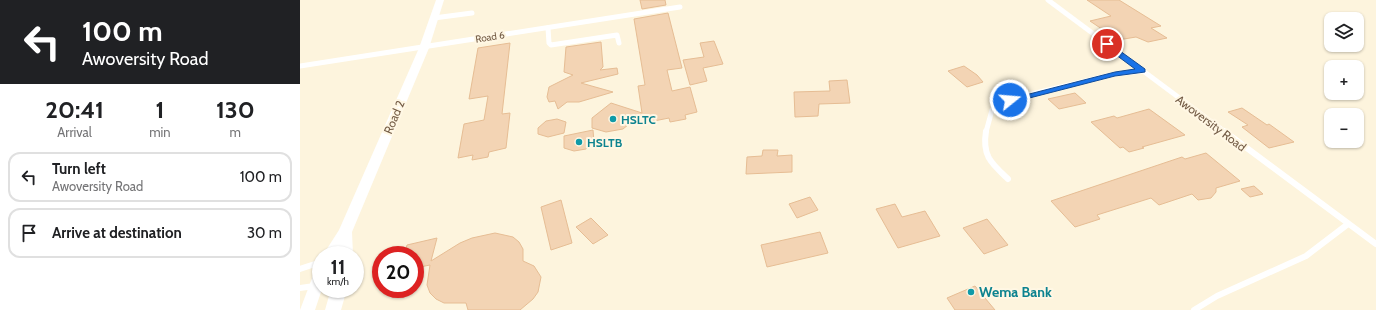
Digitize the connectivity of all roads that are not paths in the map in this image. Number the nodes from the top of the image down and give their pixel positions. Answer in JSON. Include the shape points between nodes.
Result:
{"nodes":[{"id":1,"x":440,"y":0,"type":"edge"},
{"id":2,"x":1048,"y":0,"type":"edge"},
{"id":3,"x":680,"y":7,"type":"dead end"},
{"id":4,"x":472,"y":13,"type":"dead end"},
{"id":5,"x":434,"y":18,"type":"junction"},
{"id":6,"x":548,"y":28,"type":"junction"},
{"id":7,"x":619,"y":43,"type":"dead end"},
{"id":8,"x":424,"y":48,"type":"junction"},
{"id":9,"x":300,"y":67,"type":"edge"},
{"id":10,"x":1142,"y":71,"type":"junction"},
{"id":11,"x":1008,"y":179,"type":"dead end"},
{"id":12,"x":1348,"y":224,"type":"junction"},
{"id":13,"x":344,"y":232,"type":"junction"},
{"id":14,"x":1376,"y":244,"type":"edge"},
{"id":15,"x":335,"y":246,"type":"edge"},
{"id":16,"x":345,"y":246,"type":"edge"},
{"id":17,"x":312,"y":265,"type":"edge"},
{"id":18,"x":300,"y":270,"type":"edge"},
{"id":19,"x":312,"y":286,"type":"edge"},
{"id":20,"x":336,"y":298,"type":"edge"},
{"id":21,"x":307,"y":310,"type":"edge"},
{"id":22,"x":333,"y":310,"type":"edge"},
{"id":23,"x":1194,"y":310,"type":"edge"}],
"edges":[{"from":1,"to":5,"type":"street","name":"Road 2"},
{"from":2,"to":10,"type":"lane","name":"Awoversity Road"},
{"from":3,"to":6,"type":"lane","name":"Road 6"},
{"from":4,"to":5,"type":"lane"},
{"from":5,"to":8,"type":"street","name":"Road 2"},
{"from":6,"to":7,"type":"lane","via":[[551,45],[617,35]]},
{"from":6,"to":8,"type":"lane","name":"Road 6"},
{"from":8,"to":9,"type":"lane","name":"Road 6"},
{"from":8,"to":13,"type":"street","name":"Road 2"},
{"from":10,"to":11,"type":"lane","via":[[1115,74],[1019,97],[992,110],[986,126],[986,156]]},
{"from":10,"to":12,"type":"lane","name":"Awoversity Road"},
{"from":12,"to":14,"type":"lane","name":"Awoversity Road"},
{"from":12,"to":23,"type":"lane","via":[[1306,256],[1217,296]]},
{"from":13,"to":15,"type":"street","name":"Road 2"},
{"from":13,"to":16,"type":"street"},
{"from":17,"to":18,"type":"lane"},
{"from":19,"to":21,"type":"street"},
{"from":20,"to":22,"type":"street"}]}
